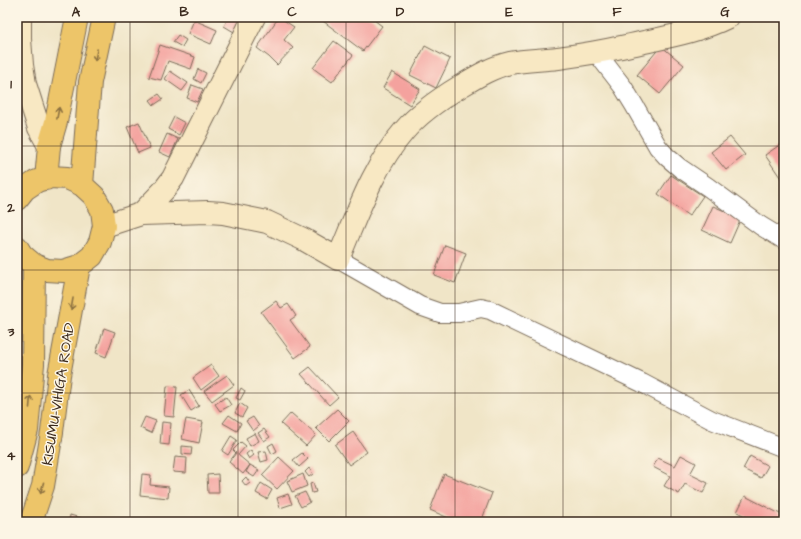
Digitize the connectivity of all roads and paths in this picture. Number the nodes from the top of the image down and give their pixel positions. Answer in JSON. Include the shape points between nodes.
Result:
{"nodes":[{"id":1,"x":20,"y":17,"type":"edge"},
{"id":2,"x":77,"y":17,"type":"edge"},
{"id":3,"x":104,"y":17,"type":"edge"},
{"id":4,"x":254,"y":17,"type":"edge"},
{"id":5,"x":728,"y":17,"type":"edge"},
{"id":6,"x":596,"y":52,"type":"junction"},
{"id":7,"x":49,"y":146,"type":"junction"},
{"id":8,"x":46,"y":179,"type":"junction"},
{"id":9,"x":82,"y":185,"type":"junction"},
{"id":10,"x":17,"y":199,"type":"edge"},
{"id":11,"x":141,"y":214,"type":"junction"},
{"id":12,"x":104,"y":226,"type":"junction"},
{"id":13,"x":784,"y":240,"type":"edge"},
{"id":14,"x":17,"y":247,"type":"edge"},
{"id":15,"x":338,"y":259,"type":"junction"},
{"id":16,"x":34,"y":265,"type":"junction"},
{"id":17,"x":79,"y":266,"type":"junction"},
{"id":18,"x":784,"y":448,"type":"edge"},
{"id":19,"x":17,"y":467,"type":"edge"},
{"id":20,"x":31,"y":522,"type":"edge"}],
"edges":[{"from":1,"to":7,"type":"street","via":[[25,84],[39,128]]},
{"from":7,"to":2,"type":"highway","one_way":true},
{"from":3,"to":9,"type":"highway","one_way":true,"via":[[90,82]]},
{"from":4,"to":11,"type":"street","via":[[173,178]]},
{"from":5,"to":6,"type":"street","via":[[700,29]]},
{"from":6,"to":13,"type":"street","via":[[667,157]]},
{"from":6,"to":15,"type":"street","via":[[495,67],[449,93],[422,113],[405,129],[382,161],[369,185]]},
{"from":7,"to":8,"type":"highway"},
{"from":8,"to":9,"type":"highway","via":[[67,178]]},
{"from":8,"to":10,"type":"highway","via":[[37,181],[25,189]]},
{"from":9,"to":12,"type":"highway","via":[[94,196],[102,210]]},
{"from":11,"to":12,"type":"street"},
{"from":11,"to":15,"type":"street","via":[[208,212],[267,222]]},
{"from":12,"to":17,"type":"highway","via":[[100,242],[92,256]]},
{"from":14,"to":16,"type":"highway"},
{"from":15,"to":18,"type":"street","via":[[420,306],[434,311],[459,312],[481,308],[490,310],[642,383],[712,420]]},
{"from":16,"to":17,"type":"highway","via":[[47,270]]},
{"from":19,"to":16,"type":"highway","one_way":true,"via":[[27,430],[33,371]]},
{"from":17,"to":20,"type":"highway","name":"KISUMU-VIHIGA ROAD","one_way":true,"via":[[59,375],[43,486]]}]}
